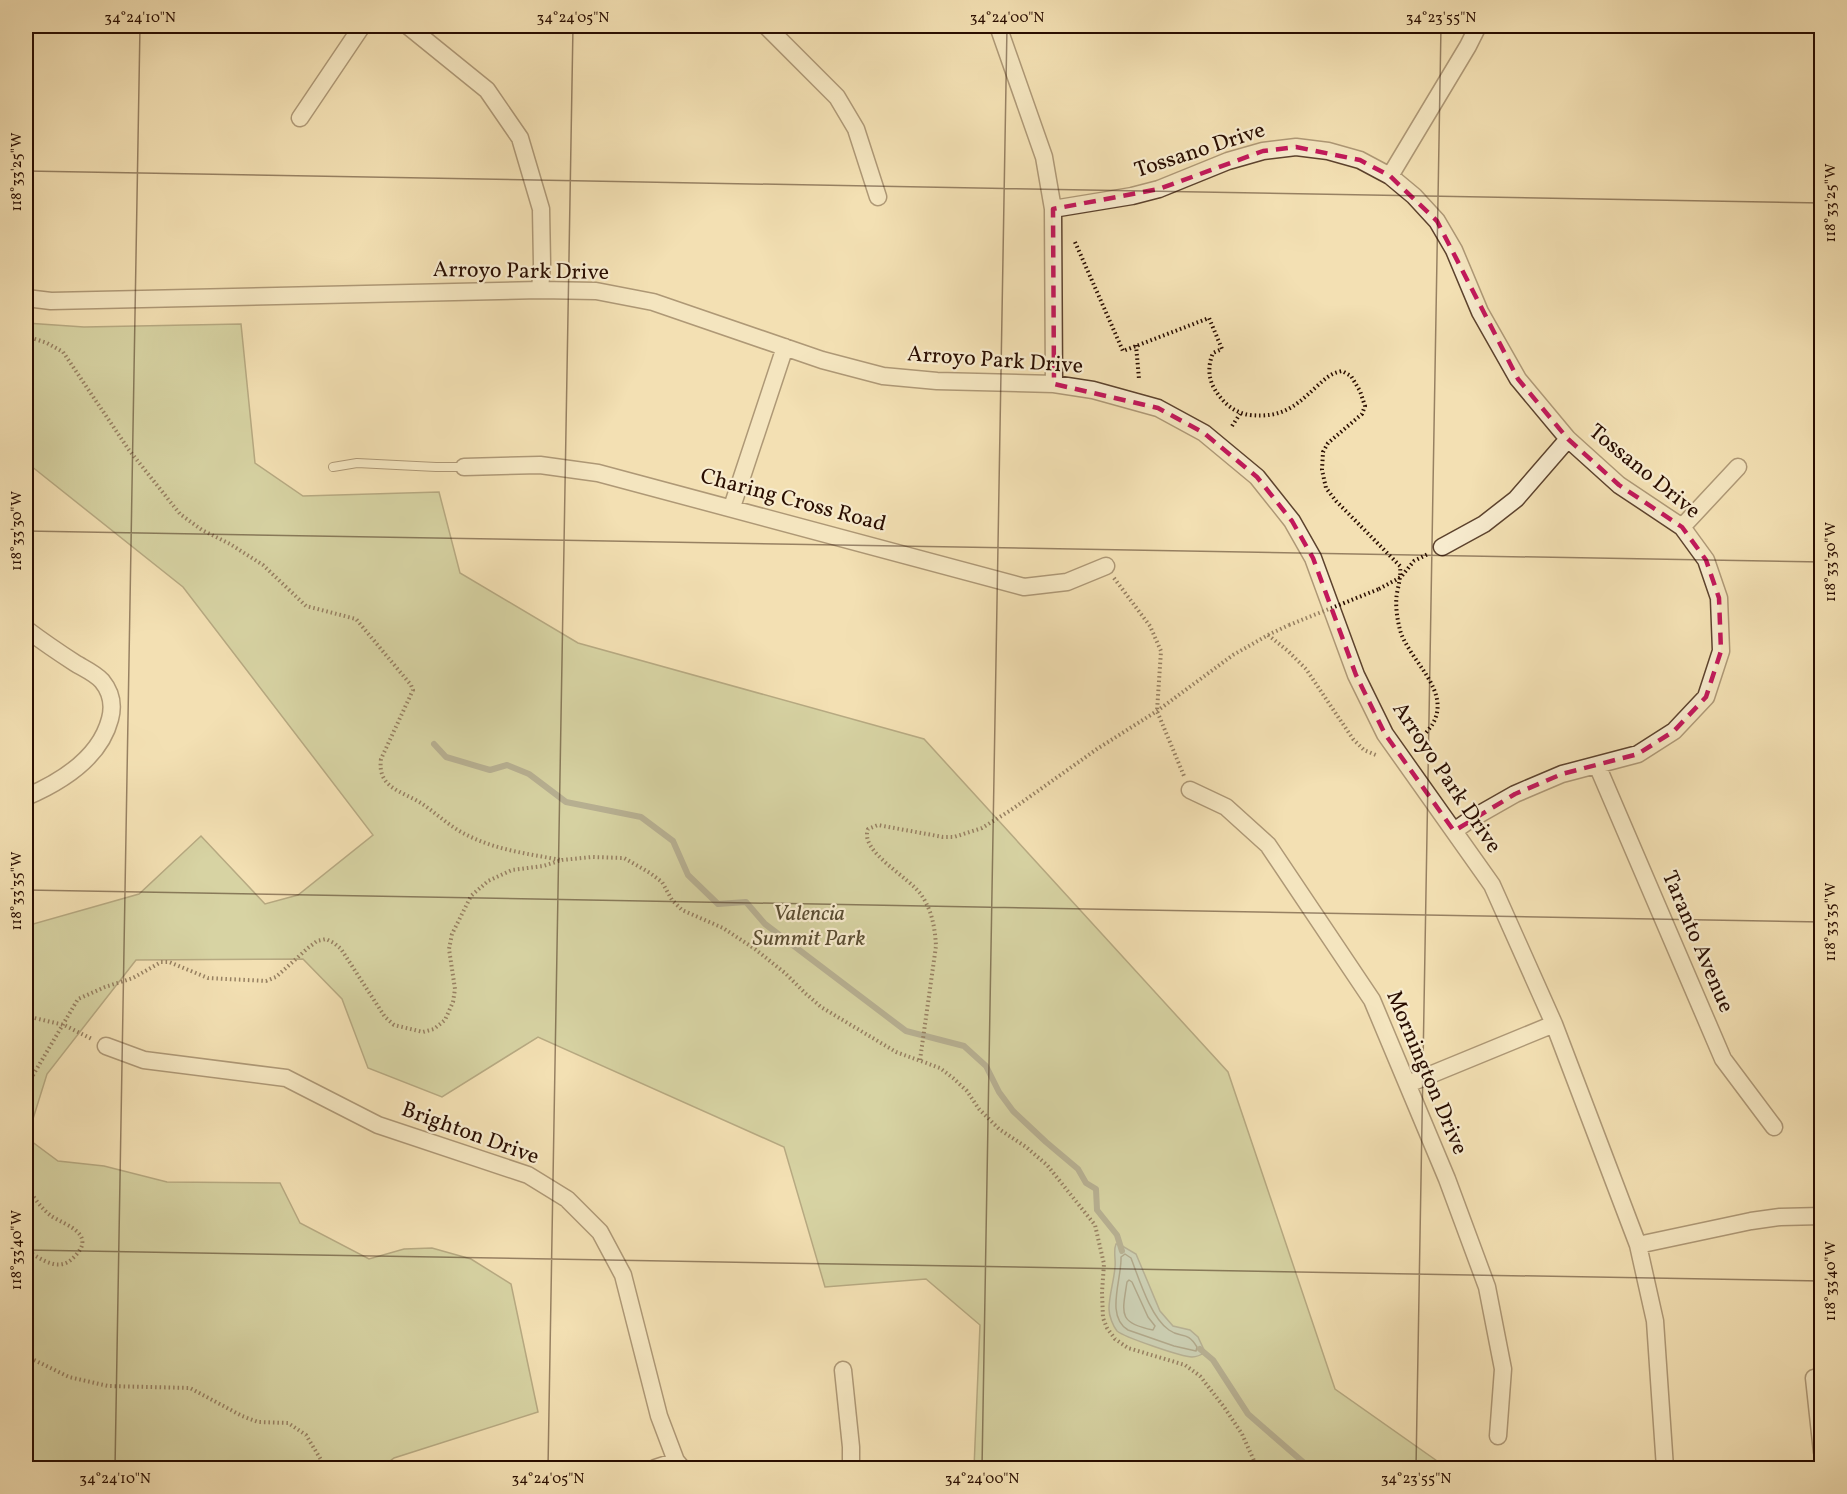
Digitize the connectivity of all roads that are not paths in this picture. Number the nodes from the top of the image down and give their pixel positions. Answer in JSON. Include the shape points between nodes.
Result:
{"nodes":[{"id":1,"x":362,"y":26,"type":"edge"},
{"id":2,"x":408,"y":26,"type":"edge"},
{"id":3,"x":766,"y":26,"type":"edge"},
{"id":4,"x":998,"y":26,"type":"edge"},
{"id":5,"x":1478,"y":26,"type":"edge"},
{"id":6,"x":300,"y":118,"type":"dead end"},
{"id":7,"x":1390,"y":176,"type":"junction"},
{"id":8,"x":878,"y":197,"type":"dead end"},
{"id":9,"x":1053,"y":209,"type":"junction"},
{"id":10,"x":540,"y":290,"type":"junction"},
{"id":11,"x":26,"y":298,"type":"edge"},
{"id":12,"x":785,"y":347,"type":"junction"},
{"id":13,"x":1054,"y":384,"type":"junction"},
{"id":14,"x":1568,"y":440,"type":"junction"},
{"id":15,"x":464,"y":466,"type":"joint"},
{"id":16,"x":333,"y":467,"type":"dead end"},
{"id":17,"x":1738,"y":467,"type":"dead end"},
{"id":18,"x":732,"y":507,"type":"junction"},
{"id":19,"x":1682,"y":527,"type":"junction"},
{"id":20,"x":1442,"y":547,"type":"road end"},
{"id":21,"x":1106,"y":566,"type":"road end"},
{"id":22,"x":26,"y":629,"type":"edge"},
{"id":23,"x":1597,"y":765,"type":"junction"},
{"id":24,"x":1190,"y":790,"type":"road end"},
{"id":25,"x":26,"y":797,"type":"edge"},
{"id":26,"x":1454,"y":831,"type":"junction"},
{"id":27,"x":1554,"y":1024,"type":"junction"},
{"id":28,"x":106,"y":1047,"type":"road end"},
{"id":29,"x":1408,"y":1084,"type":"junction"},
{"id":30,"x":1774,"y":1127,"type":"dead end"},
{"id":31,"x":1821,"y":1216,"type":"edge"},
{"id":32,"x":1638,"y":1245,"type":"junction"},
{"id":33,"x":843,"y":1370,"type":"dead end"},
{"id":34,"x":1814,"y":1378,"type":"dead end"},
{"id":35,"x":1498,"y":1436,"type":"dead end"},
{"id":36,"x":1821,"y":1452,"type":"edge"},
{"id":37,"x":679,"y":1465,"type":"edge"},
{"id":38,"x":656,"y":1468,"type":"edge"},
{"id":39,"x":851,"y":1468,"type":"edge"},
{"id":40,"x":1665,"y":1468,"type":"edge"}],
"edges":[{"from":1,"to":6,"type":"street"},
{"from":2,"to":10,"type":"street","via":[[487,90],[520,138],[541,209]]},
{"from":3,"to":8,"type":"street","via":[[837,97],[856,129]]},
{"from":4,"to":9,"type":"street","via":[[1044,156]]},
{"from":5,"to":7,"type":"street"},
{"from":7,"to":9,"type":"street","name":"Tossano Drive","via":[[1360,160],[1328,151],[1296,147],[1263,150],[1159,189]]},
{"from":7,"to":14,"type":"street","name":"Tossano Drive","via":[[1437,221],[1480,312],[1518,379]]},
{"from":9,"to":13,"type":"street"},
{"from":10,"to":11,"type":"street","name":"Arroyo Park Drive","via":[[51,301]]},
{"from":10,"to":12,"type":"street","name":"Arroyo Park Drive","via":[[596,291],[653,302]]},
{"from":12,"to":13,"type":"street","name":"Arroyo Park Drive","via":[[883,375],[937,381]]},
{"from":12,"to":18,"type":"street"},
{"from":13,"to":26,"type":"street","name":"Arroyo Park Drive","via":[[1094,390],[1158,408],[1204,433],[1257,477],[1292,521],[1312,558],[1356,675],[1385,734]]},
{"from":14,"to":19,"type":"street","name":"Tossano Drive","via":[[1619,485]]},
{"from":14,"to":20,"type":"street","via":[[1516,499],[1484,524]]},
{"from":15,"to":16,"type":"lane","via":[[357,463]]},
{"from":15,"to":18,"type":"street","name":"Charing Cross Road","via":[[540,465],[598,472]]},
{"from":17,"to":19,"type":"street"},
{"from":18,"to":21,"type":"street","name":"Charing Cross Road","via":[[1024,586],[1067,582]]},
{"from":19,"to":23,"type":"street","name":"Tossano Drive","via":[[1706,560],[1719,598],[1721,651],[1706,697],[1674,731],[1638,754]]},
{"from":22,"to":25,"type":"street","via":[[100,678],[111,694],[106,734],[94,751],[73,770]]},
{"from":23,"to":26,"type":"street","name":"Tossano Drive","via":[[1562,774],[1515,794]]},
{"from":23,"to":30,"type":"street","name":"Taranto Avenue","via":[[1723,1059]]},
{"from":24,"to":29,"type":"street","name":"Mornington Drive","via":[[1226,807],[1268,846],[1372,1000]]},
{"from":26,"to":27,"type":"street","name":"Arroyo Park Drive","via":[[1492,885]]},
{"from":27,"to":29,"type":"street"},
{"from":27,"to":32,"type":"street","name":"Arroyo Park Drive"},
{"from":28,"to":37,"type":"street","name":"Brighton Drive","via":[[144,1060],[286,1078],[378,1125],[528,1175],[567,1199],[600,1232],[623,1275],[659,1416]]},
{"from":29,"to":35,"type":"street","name":"Mornington Drive","via":[[1487,1287],[1503,1369]]},
{"from":31,"to":32,"type":"street","via":[[1751,1221]]},
{"from":32,"to":40,"type":"street","name":"Arroyo Park Drive","via":[[1655,1321]]},
{"from":33,"to":39,"type":"street"},
{"from":34,"to":36,"type":"street"},
{"from":37,"to":38,"type":"street"}]}
